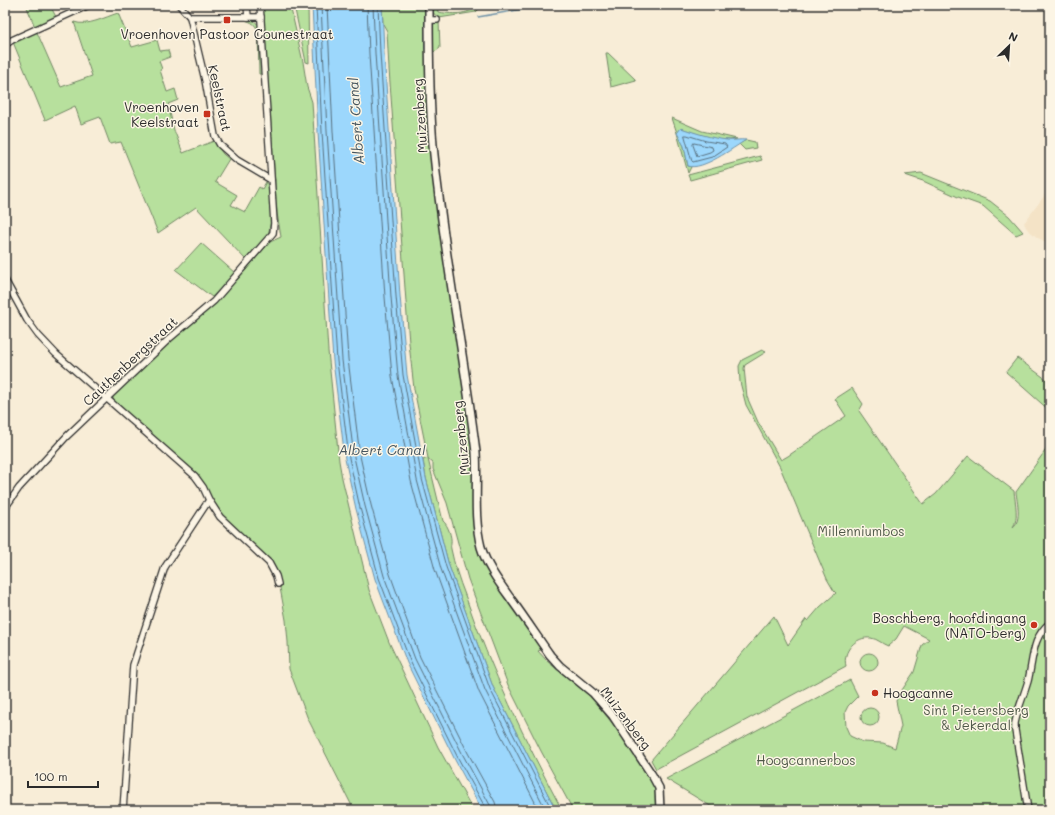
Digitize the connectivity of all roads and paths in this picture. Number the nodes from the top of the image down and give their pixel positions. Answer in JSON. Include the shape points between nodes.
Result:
{"nodes":[{"id":1,"x":89,"y":5,"type":"edge"},
{"id":2,"x":179,"y":5,"type":"edge"},
{"id":3,"x":247,"y":5,"type":"edge"},
{"id":4,"x":260,"y":5,"type":"edge"},
{"id":5,"x":429,"y":5,"type":"edge"},
{"id":6,"x":248,"y":17,"type":"junction"},
{"id":7,"x":260,"y":17,"type":"junction"},
{"id":8,"x":190,"y":18,"type":"junction"},
{"id":9,"x":429,"y":20,"type":"junction"},
{"id":10,"x":437,"y":20,"type":"dead end"},
{"id":11,"x":5,"y":45,"type":"edge"},
{"id":12,"x":271,"y":180,"type":"junction"},
{"id":13,"x":5,"y":280,"type":"edge"},
{"id":14,"x":106,"y":398,"type":"junction"},
{"id":15,"x":209,"y":500,"type":"junction"},
{"id":16,"x":5,"y":508,"type":"edge"},
{"id":17,"x":278,"y":584,"type":"dead end"},
{"id":18,"x":1050,"y":624,"type":"edge"},
{"id":19,"x":123,"y":810,"type":"edge"},
{"id":20,"x":660,"y":810,"type":"edge"},
{"id":21,"x":1028,"y":810,"type":"edge"}],
"edges":[{"from":1,"to":11,"type":"street"},
{"from":2,"to":8,"type":"street"},
{"from":3,"to":6,"type":"street"},
{"from":4,"to":7,"type":"street"},
{"from":5,"to":9,"type":"street","name":"Muizenberg"},
{"from":6,"to":7,"type":"street"},
{"from":6,"to":8,"type":"street"},
{"from":7,"to":12,"type":"street"},
{"from":8,"to":12,"type":"street","name":"Keelstraat","via":[[215,136],[220,145],[237,160]]},
{"from":9,"to":10,"type":"street"},
{"from":9,"to":20,"type":"street","name":"Muizenberg","via":[[433,145],[476,452],[477,521],[481,547],[495,575],[550,655],[593,693],[613,716],[652,775],[658,788]]},
{"from":12,"to":14,"type":"street","name":"Cauthenbergstraat","via":[[274,233],[214,301]]},
{"from":13,"to":14,"type":"street","via":[[38,335]]},
{"from":14,"to":15,"type":"street","via":[[185,466],[203,487]]},
{"from":14,"to":16,"type":"street","name":"Cauthenbergstraat","via":[[19,488]]},
{"from":15,"to":17,"type":"street","via":[[220,517],[269,563]]},
{"from":15,"to":19,"type":"street","via":[[165,567],[133,665]]},
{"from":18,"to":21,"type":"street","via":[[1042,630],[1036,645],[1015,723]]}]}
